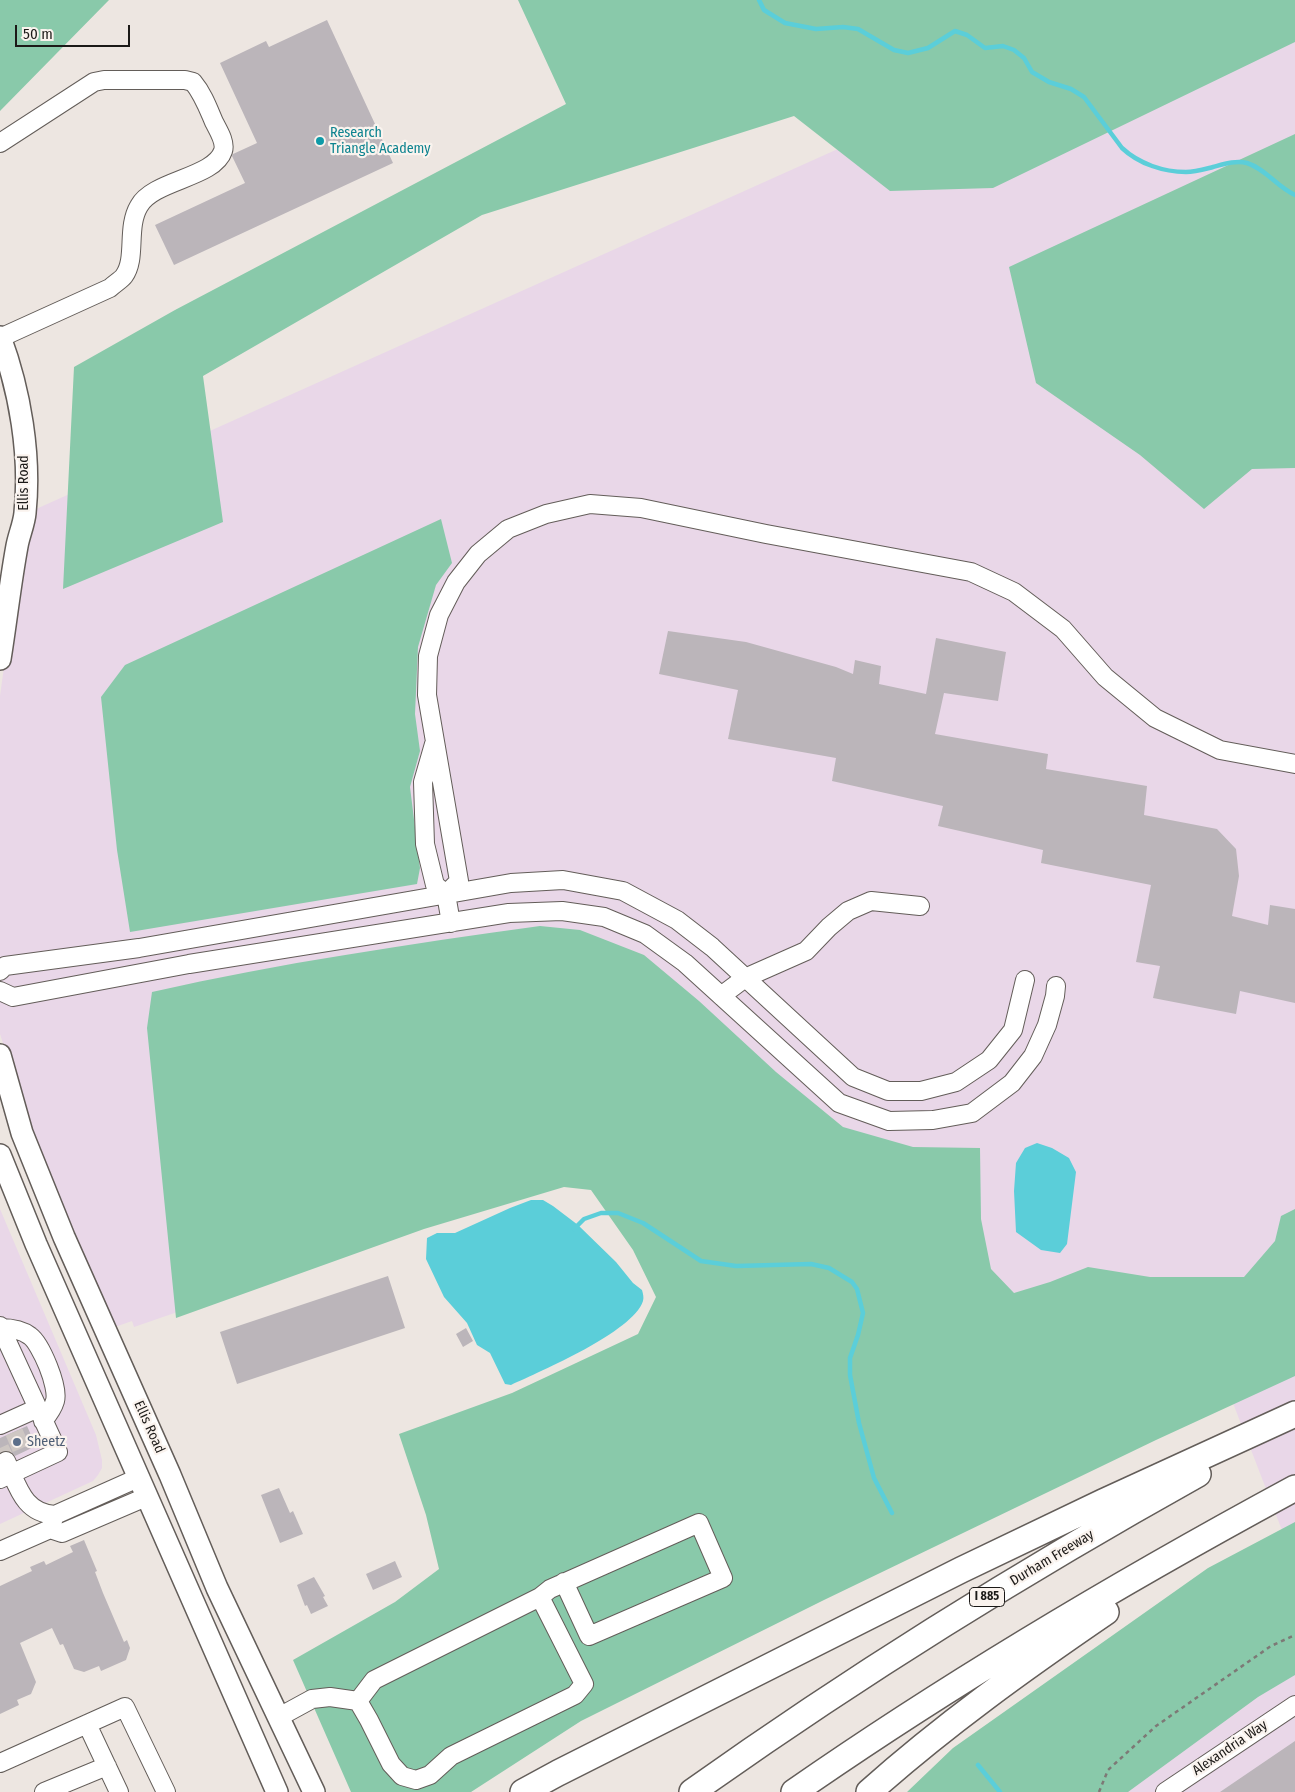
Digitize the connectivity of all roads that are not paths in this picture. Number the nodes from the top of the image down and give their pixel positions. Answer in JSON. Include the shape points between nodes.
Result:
{"nodes":[{"id":1,"x":0,"y":143,"type":"edge"},
{"id":2,"x":0,"y":338,"type":"edge"},
{"id":3,"x":0,"y":659,"type":"edge"},
{"id":4,"x":435,"y":740,"type":"junction"},
{"id":5,"x":1295,"y":764,"type":"edge"},
{"id":6,"x":446,"y":894,"type":"junction"},
{"id":7,"x":920,"y":906,"type":"dead end"},
{"id":8,"x":451,"y":923,"type":"junction"},
{"id":9,"x":184,"y":940,"type":"junction"},
{"id":10,"x":190,"y":964,"type":"junction"},
{"id":11,"x":0,"y":971,"type":"edge"},
{"id":12,"x":746,"y":978,"type":"junction"},
{"id":13,"x":1025,"y":980,"type":"dead end"},
{"id":14,"x":1056,"y":986,"type":"dead end"},
{"id":15,"x":0,"y":992,"type":"edge"},
{"id":16,"x":720,"y":996,"type":"junction"},
{"id":17,"x":0,"y":1055,"type":"edge"},
{"id":18,"x":0,"y":1155,"type":"edge"},
{"id":19,"x":0,"y":1327,"type":"edge"},
{"id":20,"x":80,"y":1344,"type":"junction"},
{"id":21,"x":40,"y":1414,"type":"junction"},
{"id":22,"x":1295,"y":1414,"type":"edge"},
{"id":23,"x":1295,"y":1422,"type":"edge"},
{"id":24,"x":7,"y":1426,"type":"edge"},
{"id":25,"x":6,"y":1471,"type":"edge"},
{"id":26,"x":170,"y":1475,"type":"junction"},
{"id":27,"x":142,"y":1488,"type":"junction"},
{"id":28,"x":1295,"y":1488,"type":"edge"},
{"id":29,"x":1254,"y":1510,"type":"junction"},
{"id":30,"x":52,"y":1522,"type":"junction"},
{"id":31,"x":0,"y":1551,"type":"edge"},
{"id":32,"x":564,"y":1582,"type":"junction"},
{"id":33,"x":217,"y":1588,"type":"junction"},
{"id":34,"x":540,"y":1597,"type":"junction"},
{"id":35,"x":358,"y":1701,"type":"junction"},
{"id":36,"x":1295,"y":1705,"type":"edge"},
{"id":37,"x":279,"y":1716,"type":"junction"},
{"id":38,"x":87,"y":1724,"type":"junction"},
{"id":39,"x":0,"y":1763,"type":"edge"},
{"id":40,"x":107,"y":1766,"type":"junction"},
{"id":41,"x":44,"y":1792,"type":"edge"},
{"id":42,"x":119,"y":1792,"type":"edge"},
{"id":43,"x":166,"y":1792,"type":"edge"},
{"id":44,"x":277,"y":1792,"type":"edge"},
{"id":45,"x":314,"y":1792,"type":"edge"},
{"id":46,"x":523,"y":1792,"type":"edge"},
{"id":47,"x":692,"y":1792,"type":"edge"},
{"id":48,"x":794,"y":1792,"type":"edge"},
{"id":49,"x":869,"y":1792,"type":"edge"},
{"id":50,"x":1165,"y":1792,"type":"edge"}],
"edges":[{"from":1,"to":2,"type":"street","via":[[94,82],[185,80],[194,82],[201,93],[222,140],[223,150],[217,161],[148,194],[139,206],[131,228],[131,259],[124,276],[110,288]]},
{"from":2,"to":3,"type":"main road","name":"Ellis Road","via":[[10,368],[23,436],[26,486],[25,514]]},
{"from":4,"to":5,"type":"street","via":[[427,695],[428,656],[439,615],[456,582],[478,554],[508,529],[546,514],[590,504],[641,508],[971,572],[1014,592],[1063,629],[1105,678],[1155,718],[1220,750]]},
{"from":4,"to":6,"type":"street","via":[[459,881]]},
{"from":4,"to":6,"type":"street","via":[[423,782],[425,844],[435,885]]},
{"from":6,"to":8,"type":"street"},
{"from":6,"to":9,"type":"street"},
{"from":6,"to":12,"type":"street","via":[[511,883],[563,880],[623,891],[677,920]]},
{"from":7,"to":12,"type":"street","via":[[871,901],[848,911],[806,951]]},
{"from":8,"to":10,"type":"street"},
{"from":8,"to":16,"type":"street","via":[[509,914],[562,911],[604,917],[645,934]]},
{"from":9,"to":10,"type":"street"},
{"from":9,"to":11,"type":"street","via":[[6,966]]},
{"from":10,"to":15,"type":"street","via":[[12,997]]},
{"from":12,"to":13,"type":"street","via":[[854,1077],[888,1091],[921,1091],[956,1082],[989,1060],[1013,1030]]},
{"from":12,"to":16,"type":"street"},
{"from":14,"to":16,"type":"street","via":[[1047,1025],[1033,1056],[1012,1083],[972,1113],[933,1120],[890,1121],[839,1103]]},
{"from":17,"to":26,"type":"main road","name":"Ellis Road","via":[[22,1133],[64,1237]]},
{"from":18,"to":20,"type":"main road"},
{"from":19,"to":21,"type":"street"},
{"from":19,"to":21,"type":"street","via":[[22,1332],[33,1339],[50,1372],[56,1398],[53,1408]]},
{"from":20,"to":26,"type":"main road","via":[[97,1352],[151,1456]]},
{"from":20,"to":27,"type":"main road"},
{"from":21,"to":24,"type":"street"},
{"from":21,"to":25,"type":"street","via":[[58,1452],[26,1459]]},
{"from":22,"to":46,"type":"highway","via":[[960,1570]]},
{"from":23,"to":47,"type":"highway","name":"Durham Freeway","number":"I 885","via":[[1153,1499],[964,1611],[852,1682]]},
{"from":25,"to":30,"type":"street","via":[[28,1504]]},
{"from":26,"to":33,"type":"main road","name":"Ellis Road"},
{"from":27,"to":30,"type":"street"},
{"from":27,"to":33,"type":"main road","via":[[159,1494],[201,1574]]},
{"from":27,"to":44,"type":"main road"},
{"from":28,"to":29,"type":"highway"},
{"from":29,"to":48,"type":"highway","via":[[1109,1592],[962,1681]]},
{"from":29,"to":49,"type":"highway","via":[[991,1693]]},
{"from":30,"to":31,"type":"street"},
{"from":32,"to":32,"type":"street","via":[[699,1523],[723,1578],[589,1636]]},
{"from":32,"to":34,"type":"street"},
{"from":33,"to":37,"type":"main road","name":"Ellis Road"},
{"from":34,"to":35,"type":"street","via":[[374,1680]]},
{"from":34,"to":35,"type":"street","via":[[584,1684],[575,1695],[451,1756],[430,1774],[416,1780],[402,1776],[391,1764]]},
{"from":35,"to":37,"type":"street","via":[[330,1697],[312,1699]]},
{"from":36,"to":50,"type":"street","name":"Alexandria Way"},
{"from":37,"to":45,"type":"main road","name":"Ellis Road"},
{"from":38,"to":39,"type":"street"},
{"from":38,"to":40,"type":"street"},
{"from":38,"to":43,"type":"street","via":[[125,1707]]},
{"from":40,"to":41,"type":"street"},
{"from":40,"to":42,"type":"street"}]}
